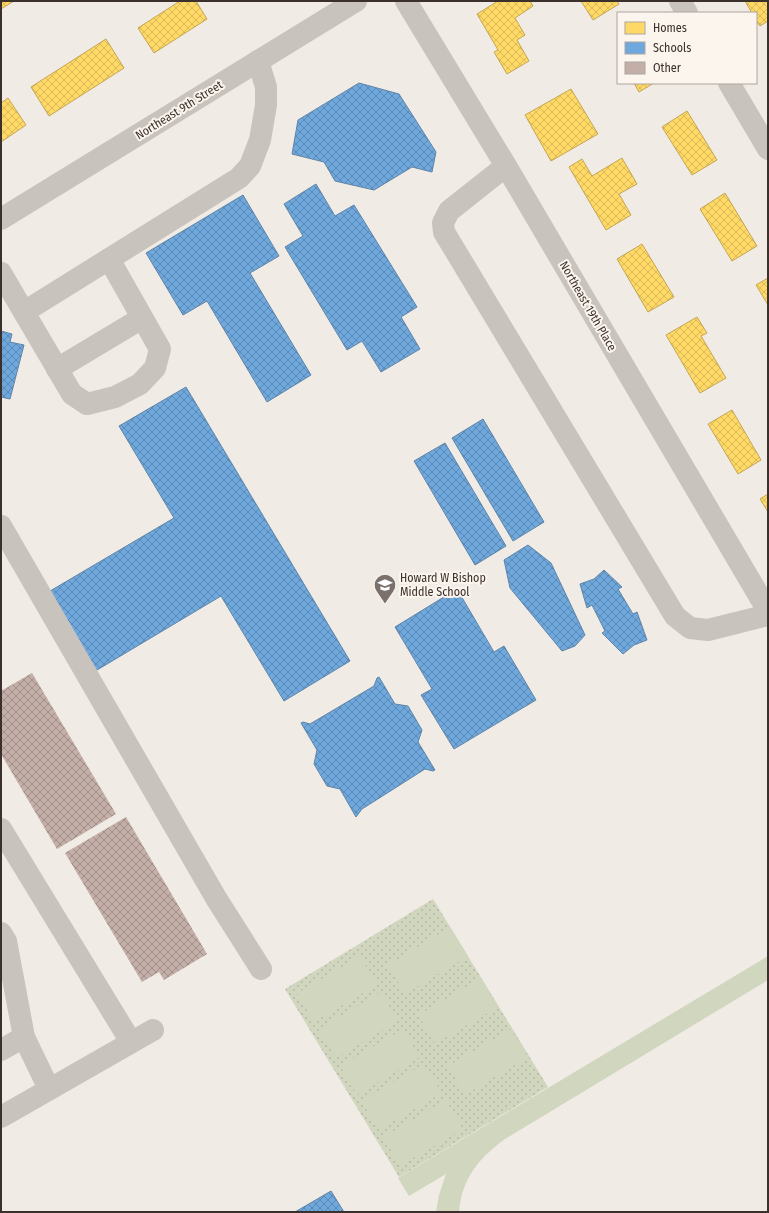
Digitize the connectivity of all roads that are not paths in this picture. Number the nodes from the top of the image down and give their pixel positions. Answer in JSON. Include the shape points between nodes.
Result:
{"nodes":[{"id":1,"x":356,"y":1,"type":"edge"},
{"id":2,"x":406,"y":1,"type":"edge"},
{"id":3,"x":680,"y":1,"type":"edge"},
{"id":4,"x":686,"y":12,"type":"edge"},
{"id":5,"x":258,"y":61,"type":"junction"},
{"id":6,"x":730,"y":84,"type":"edge"},
{"id":7,"x":768,"y":149,"type":"edge"},
{"id":8,"x":506,"y":166,"type":"junction"},
{"id":9,"x":1,"y":219,"type":"edge"},
{"id":10,"x":109,"y":259,"type":"junction"},
{"id":11,"x":1,"y":273,"type":"edge"},
{"id":12,"x":24,"y":312,"type":"junction"},
{"id":13,"x":142,"y":318,"type":"junction"},
{"id":14,"x":57,"y":369,"type":"junction"},
{"id":15,"x":1,"y":526,"type":"edge"},
{"id":16,"x":768,"y":612,"type":"edge"},
{"id":17,"x":768,"y":615,"type":"edge"},
{"id":18,"x":1,"y":829,"type":"edge"},
{"id":19,"x":1,"y":933,"type":"edge"},
{"id":20,"x":261,"y":969,"type":"dead end"},
{"id":21,"x":153,"y":1030,"type":"dead end"},
{"id":22,"x":24,"y":1036,"type":"junction"},
{"id":23,"x":131,"y":1042,"type":"junction"},
{"id":24,"x":1,"y":1050,"type":"edge"},
{"id":25,"x":49,"y":1089,"type":"junction"},
{"id":26,"x":1,"y":1117,"type":"edge"}],
"edges":[{"from":1,"to":5,"type":"street","name":"Northeast 9th Street"},
{"from":2,"to":8,"type":"street","name":"Northeast 19th Place"},
{"from":3,"to":4,"type":"street"},
{"from":5,"to":9,"type":"street","name":"Northeast 9th Street"},
{"from":5,"to":10,"type":"street","via":[[266,87],[266,105],[260,140],[250,166],[239,178]]},
{"from":6,"to":7,"type":"street"},
{"from":8,"to":16,"type":"street","name":"Northeast 19th Place"},
{"from":8,"to":17,"type":"street","via":[[448,211],[444,232],[675,616],[690,628],[708,630]]},
{"from":10,"to":12,"type":"street"},
{"from":10,"to":13,"type":"street"},
{"from":11,"to":12,"type":"street"},
{"from":12,"to":14,"type":"street"},
{"from":13,"to":14,"type":"street"},
{"from":13,"to":14,"type":"street","via":[[160,349],[155,368],[140,384],[115,397],[87,404],[72,394]]},
{"from":15,"to":20,"type":"street","via":[[212,891]]},
{"from":18,"to":23,"type":"street"},
{"from":19,"to":22,"type":"street","via":[[6,941]]},
{"from":21,"to":23,"type":"street"},
{"from":22,"to":24,"type":"street"},
{"from":22,"to":25,"type":"street"},
{"from":23,"to":25,"type":"street"},
{"from":25,"to":26,"type":"street"}]}
